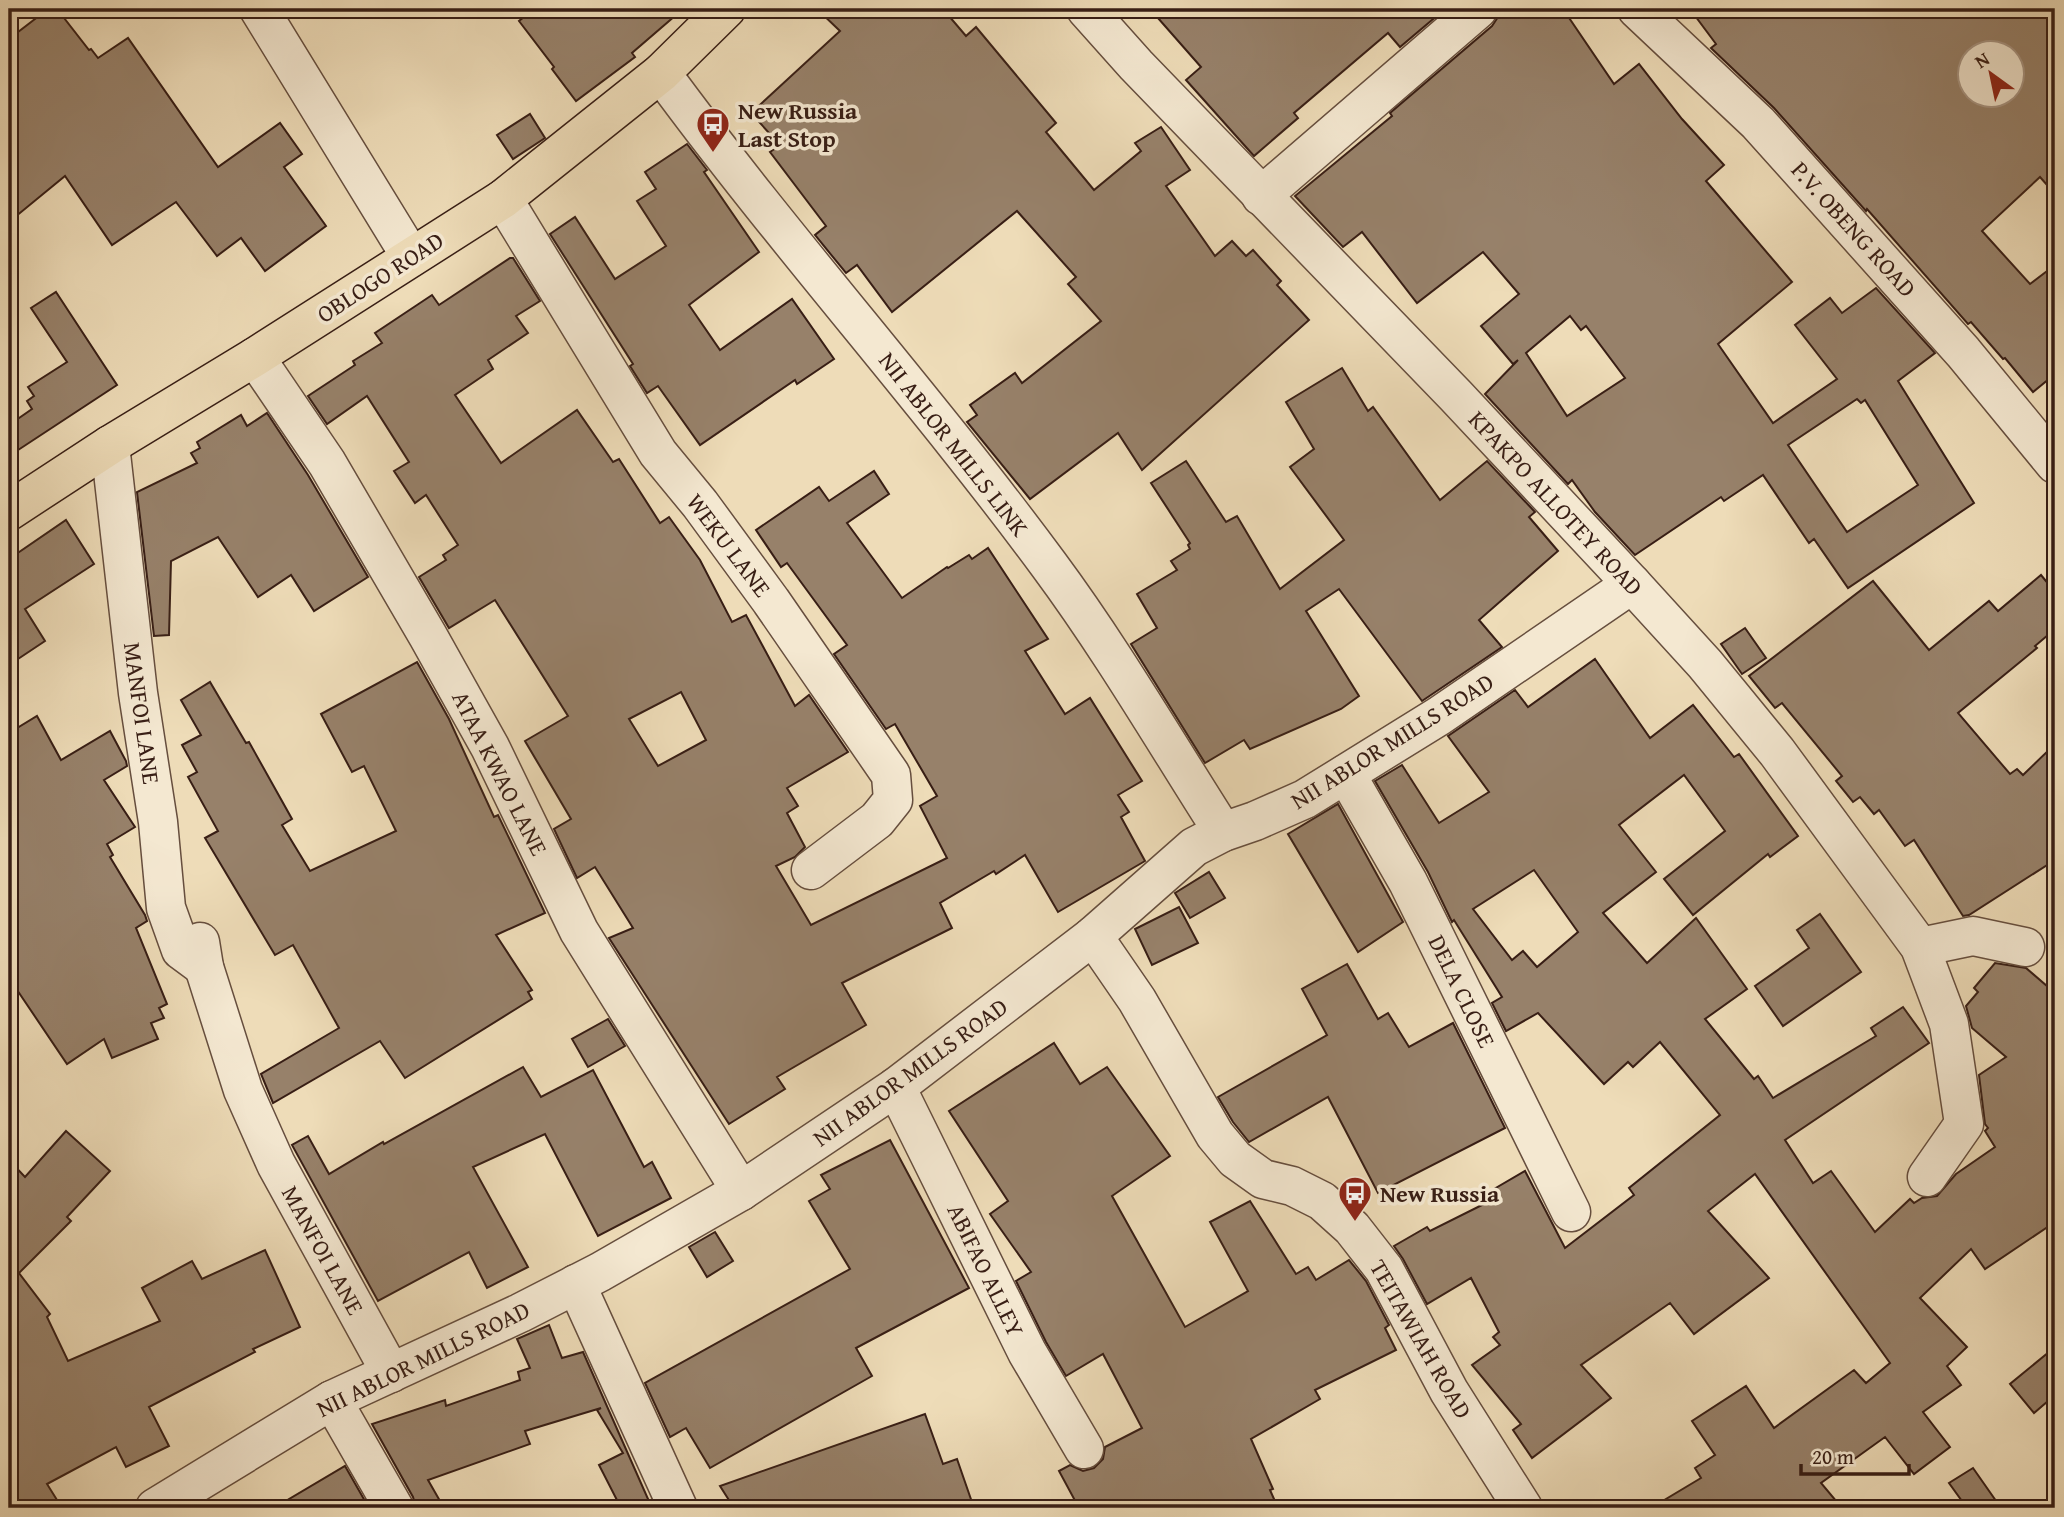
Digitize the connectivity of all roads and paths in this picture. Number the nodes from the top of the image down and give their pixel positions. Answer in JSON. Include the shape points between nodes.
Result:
{"nodes":[{"id":1,"x":259,"y":9,"type":"edge"},
{"id":2,"x":726,"y":9,"type":"edge"},
{"id":3,"x":1086,"y":9,"type":"edge"},
{"id":4,"x":1478,"y":9,"type":"edge"},
{"id":5,"x":1637,"y":9,"type":"edge"},
{"id":6,"x":661,"y":73,"type":"junction"},
{"id":7,"x":1261,"y":196,"type":"junction"},
{"id":8,"x":503,"y":199,"type":"junction"},
{"id":9,"x":411,"y":257,"type":"junction"},
{"id":10,"x":255,"y":357,"type":"junction"},
{"id":11,"x":110,"y":445,"type":"junction"},
{"id":12,"x":2055,"y":464,"type":"edge"},
{"id":13,"x":9,"y":511,"type":"edge"},
{"id":14,"x":1632,"y":584,"type":"junction"},
{"id":15,"x":1346,"y":774,"type":"junction"},
{"id":16,"x":1223,"y":832,"type":"junction"},
{"id":17,"x":811,"y":870,"type":"dead end"},
{"id":18,"x":198,"y":925,"type":"dead end"},
{"id":19,"x":1093,"y":936,"type":"junction"},
{"id":20,"x":1920,"y":947,"type":"junction"},
{"id":21,"x":2025,"y":947,"type":"dead end"},
{"id":22,"x":204,"y":967,"type":"junction"},
{"id":23,"x":896,"y":1087,"type":"junction"},
{"id":24,"x":1927,"y":1177,"type":"dead end"},
{"id":25,"x":741,"y":1191,"type":"junction"},
{"id":26,"x":1571,"y":1212,"type":"dead end"},
{"id":27,"x":576,"y":1284,"type":"junction"},
{"id":28,"x":391,"y":1373,"type":"junction"},
{"id":29,"x":332,"y":1401,"type":"junction"},
{"id":30,"x":1084,"y":1449,"type":"dead end"},
{"id":31,"x":155,"y":1508,"type":"edge"},
{"id":32,"x":394,"y":1508,"type":"edge"},
{"id":33,"x":678,"y":1508,"type":"edge"},
{"id":34,"x":1523,"y":1508,"type":"edge"}],
"edges":[{"from":1,"to":9,"type":"street"},
{"from":2,"to":6,"type":"main road","name":"OBLOGO ROAD"},
{"from":3,"to":7,"type":"street","name":"KPAKPO ALLOTEY ROAD"},
{"from":4,"to":7,"type":"street"},
{"from":5,"to":12,"type":"street","name":"P.V. OBENG ROAD","via":[[1758,122],[1963,352]]},
{"from":6,"to":8,"type":"main road","name":"OBLOGO ROAD"},
{"from":6,"to":16,"type":"street","name":"NII ABLOR MILLS LINK","via":[[1050,566]]},
{"from":7,"to":14,"type":"street","name":"KPAKPO ALLOTEY ROAD"},
{"from":8,"to":9,"type":"main road","name":"OBLOGO ROAD"},
{"from":8,"to":17,"type":"street","name":"WEKU LANE","via":[[658,453],[771,601],[891,775],[893,800],[877,820]]},
{"from":9,"to":10,"type":"main road","name":"OBLOGO ROAD"},
{"from":10,"to":11,"type":"main road","name":"OBLOGO ROAD"},
{"from":10,"to":25,"type":"street","name":"ATAA KWAO LANE","via":[[327,463],[428,636],[490,747],[579,931]]},
{"from":11,"to":13,"type":"main road","name":"OBLOGO ROAD"},
{"from":11,"to":22,"type":"street","name":"MANFOI LANE","via":[[166,908],[181,950]]},
{"from":14,"to":15,"type":"street","name":"NII ABLOR MILLS ROAD"},
{"from":14,"to":20,"type":"street","name":"KPAKPO ALLOTEY ROAD","via":[[1706,664],[1777,752]]},
{"from":15,"to":16,"type":"street","name":"NII ABLOR MILLS ROAD","via":[[1305,799]]},
{"from":15,"to":26,"type":"street","name":"DELA CLOSE","via":[[1408,883]]},
{"from":16,"to":19,"type":"street","name":"NII ABLOR MILLS ROAD","via":[[1195,847]]},
{"from":18,"to":22,"type":"street","name":"MANFOI LANE"},
{"from":19,"to":23,"type":"street","name":"NII ABLOR MILLS ROAD"},
{"from":19,"to":34,"type":"street","name":"TEITAWIAH ROAD","via":[[1215,1135],[1235,1159],[1263,1179],[1292,1186],[1322,1201],[1352,1228],[1384,1269],[1449,1391]]},
{"from":20,"to":21,"type":"street","via":[[1973,936]]},
{"from":20,"to":24,"type":"street","name":"KPAKPO ALLOTEY ROAD","via":[[1949,1024],[1964,1124]]},
{"from":22,"to":28,"type":"street","name":"MANFOI LANE","via":[[243,1090],[276,1164]]},
{"from":23,"to":25,"type":"street","name":"NII ABLOR MILLS ROAD"},
{"from":23,"to":30,"type":"street","name":"ABIFAO ALLEY","via":[[1027,1352]]},
{"from":25,"to":27,"type":"street","name":"NII ABLOR MILLS ROAD"},
{"from":27,"to":28,"type":"street","name":"NII ABLOR MILLS ROAD"},
{"from":27,"to":33,"type":"street"},
{"from":28,"to":29,"type":"street","name":"NII ABLOR MILLS ROAD"},
{"from":29,"to":31,"type":"street","name":"NII ABLOR MILLS ROAD"},
{"from":29,"to":32,"type":"street"}]}
